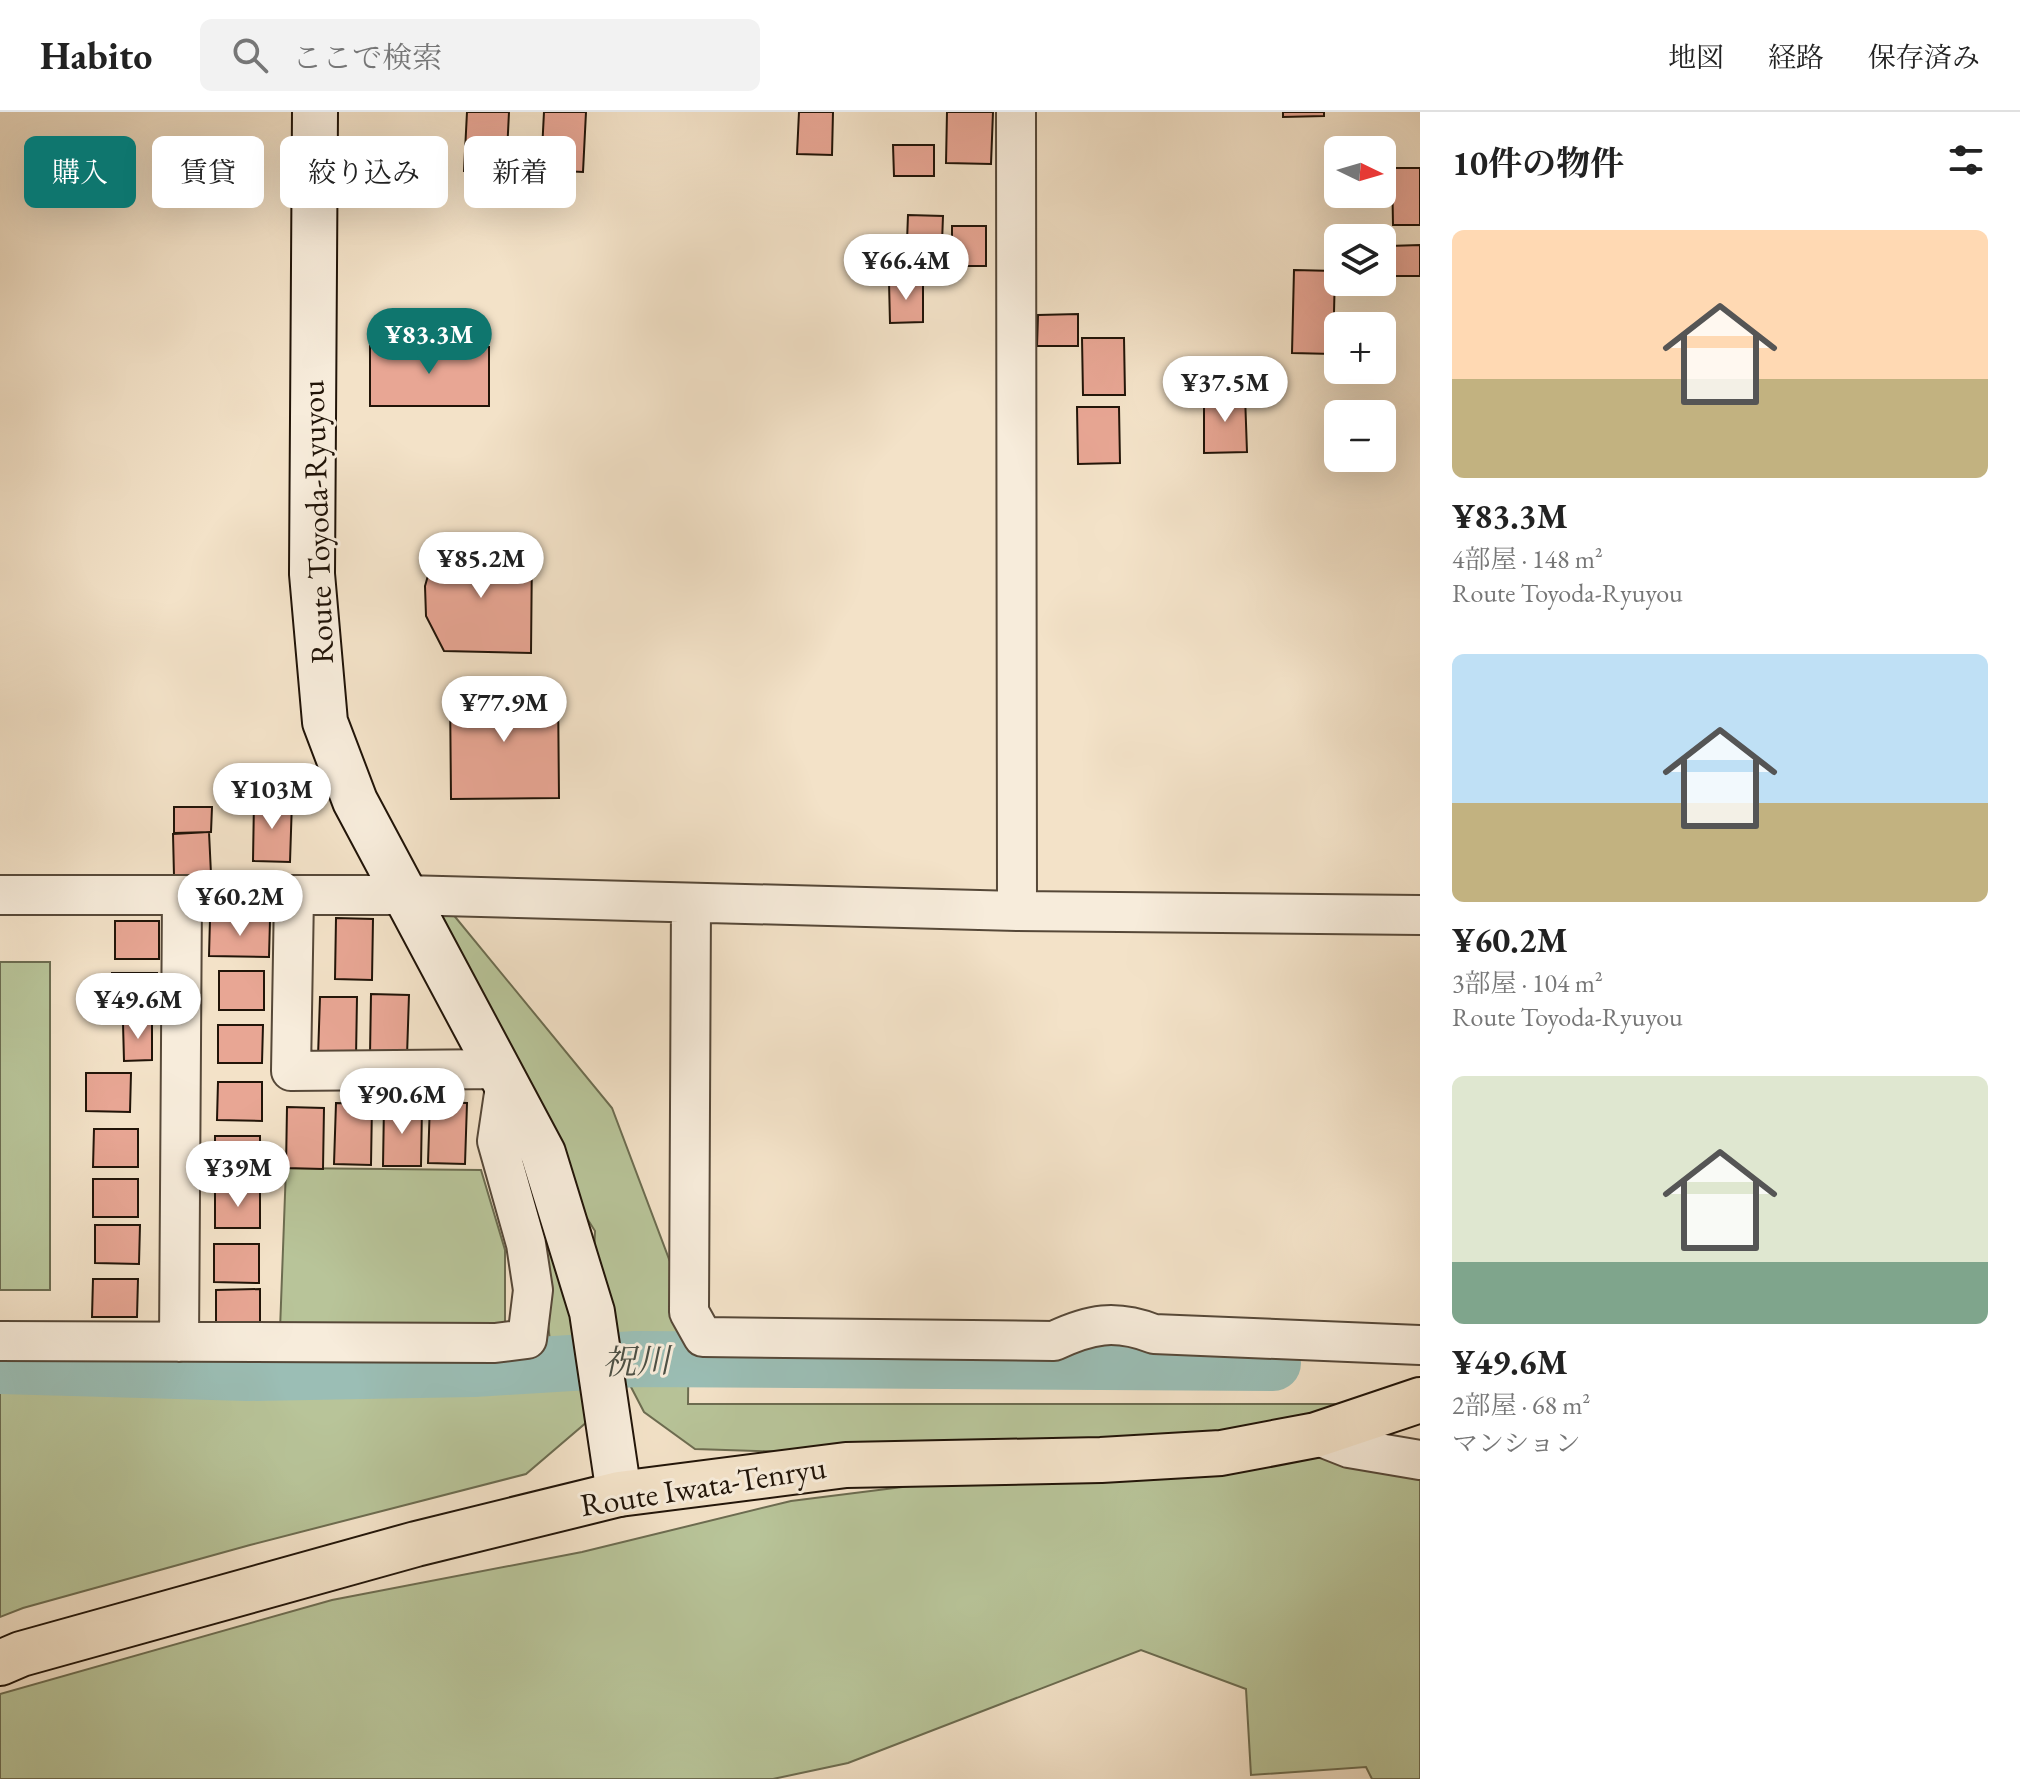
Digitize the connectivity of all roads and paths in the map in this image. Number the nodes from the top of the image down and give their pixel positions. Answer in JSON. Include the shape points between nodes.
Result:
{"nodes":[{"id":1,"x":315,"y":112,"type":"edge"},
{"id":2,"x":1016,"y":112,"type":"edge"},
{"id":3,"x":0,"y":895,"type":"edge"},
{"id":4,"x":182,"y":895,"type":"junction"},
{"id":5,"x":294,"y":895,"type":"junction"},
{"id":6,"x":403,"y":895,"type":"junction"},
{"id":7,"x":691,"y":903,"type":"junction"},
{"id":8,"x":1017,"y":911,"type":"junction"},
{"id":9,"x":1420,"y":915,"type":"edge"},
{"id":10,"x":503,"y":1074,"type":"junction"},
{"id":11,"x":0,"y":1341,"type":"edge"},
{"id":12,"x":179,"y":1342,"type":"junction"},
{"id":13,"x":1420,"y":1345,"type":"edge"},
{"id":14,"x":1420,"y":1400,"type":"edge"},
{"id":15,"x":1316,"y":1435,"type":"junction"},
{"id":16,"x":1420,"y":1460,"type":"edge"},
{"id":17,"x":619,"y":1494,"type":"junction"},
{"id":18,"x":0,"y":1663,"type":"edge"}],
"edges":[{"from":1,"to":6,"type":"main road","name":"Route Toyoda-Ryuyou","via":[[312,574],[325,722],[355,801]]},
{"from":2,"to":8,"type":"street"},
{"from":3,"to":4,"type":"street"},
{"from":4,"to":5,"type":"street"},
{"from":4,"to":12,"type":"street"},
{"from":5,"to":6,"type":"street"},
{"from":5,"to":10,"type":"street","via":[[291,1071]]},
{"from":6,"to":7,"type":"street"},
{"from":6,"to":10,"type":"main road","name":"Route Toyoda-Ryuyou"},
{"from":7,"to":8,"type":"street"},
{"from":7,"to":13,"type":"street","via":[[689,1312],[703,1337],[1054,1341],[1087,1326],[1135,1327],[1154,1334]]},
{"from":8,"to":9,"type":"street"},
{"from":10,"to":12,"type":"street","via":[[497,1141],[533,1290],[527,1339]]},
{"from":10,"to":17,"type":"main road","name":"Route Toyoda-Ryuyou","via":[[543,1153],[592,1312]]},
{"from":11,"to":12,"type":"street"},
{"from":14,"to":15,"type":"main road","name":"Route Iwata-Tenryu"},
{"from":15,"to":16,"type":"street","via":[[1349,1448]]},
{"from":15,"to":17,"type":"main road","name":"Route Iwata-Tenryu","via":[[1221,1453],[846,1465]]},
{"from":17,"to":18,"type":"main road","name":"Route Iwata-Tenryu","via":[[402,1548]]}]}
